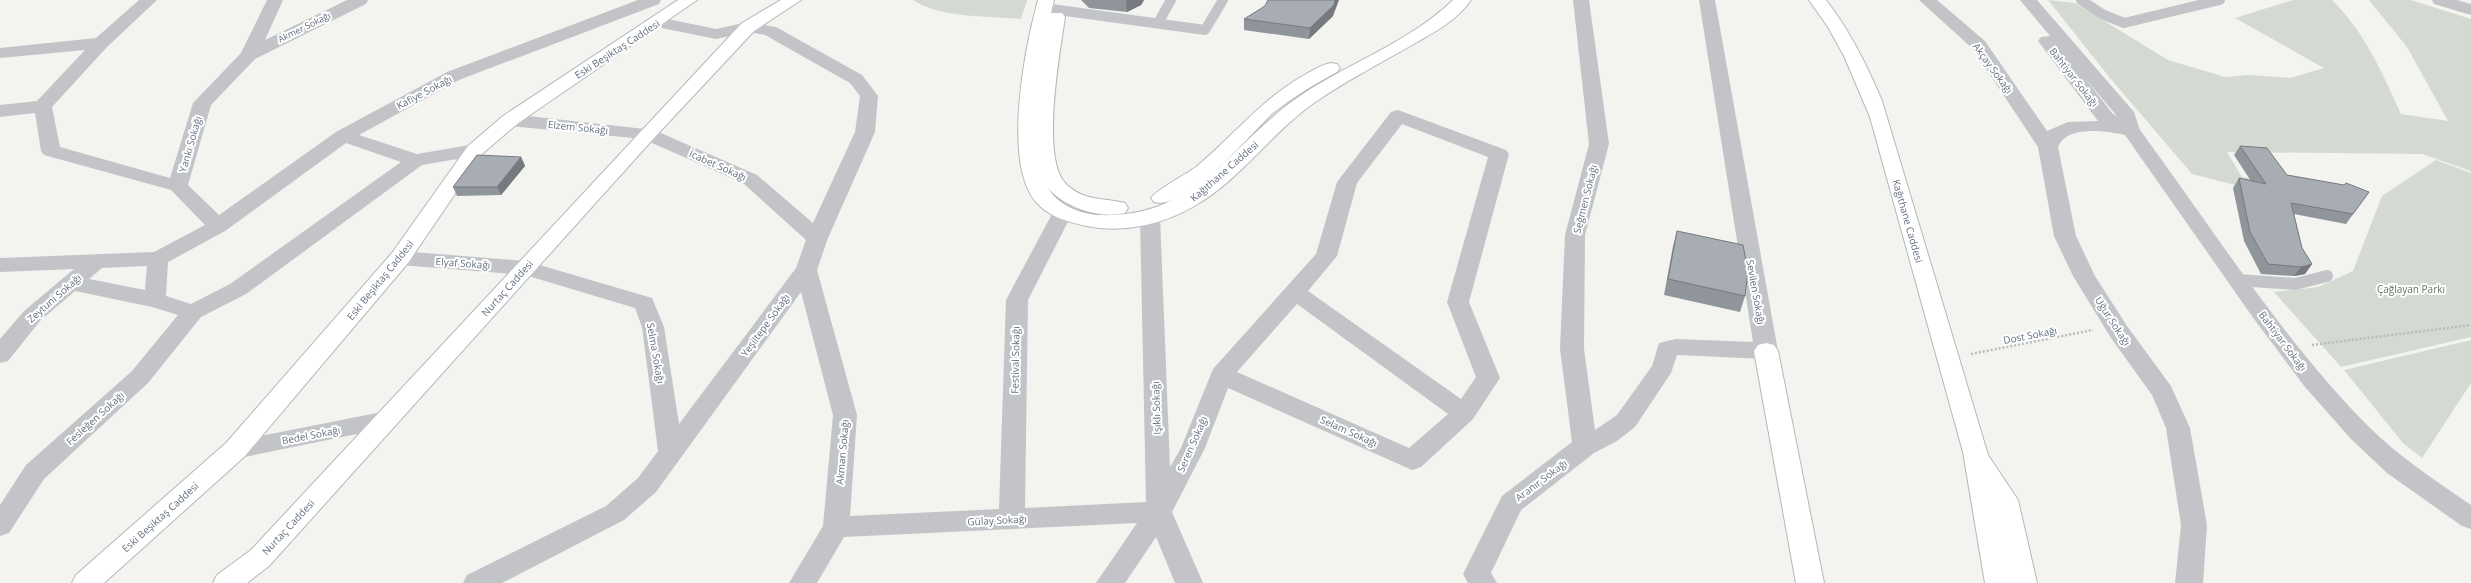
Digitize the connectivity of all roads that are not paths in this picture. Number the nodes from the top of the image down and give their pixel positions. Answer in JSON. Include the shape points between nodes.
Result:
{"nodes":[{"id":1,"x":148,"y":0,"type":"edge"},
{"id":2,"x":275,"y":0,"type":"edge"},
{"id":3,"x":360,"y":0,"type":"edge"},
{"id":4,"x":653,"y":0,"type":"edge"},
{"id":5,"x":689,"y":0,"type":"edge"},
{"id":6,"x":793,"y":0,"type":"edge"},
{"id":7,"x":1171,"y":0,"type":"edge"},
{"id":8,"x":1223,"y":0,"type":"edge"},
{"id":9,"x":1581,"y":0,"type":"edge"},
{"id":10,"x":1707,"y":0,"type":"edge"},
{"id":11,"x":1816,"y":0,"type":"edge"},
{"id":12,"x":1927,"y":0,"type":"edge"},
{"id":13,"x":2081,"y":0,"type":"edge"},
{"id":14,"x":2216,"y":0,"type":"edge"},
{"id":15,"x":2440,"y":0,"type":"edge"},
{"id":16,"x":1456,"y":2,"type":"edge"},
{"id":17,"x":1052,"y":4,"type":"edge"},
{"id":18,"x":2031,"y":4,"type":"edge"},
{"id":19,"x":2471,"y":10,"type":"edge"},
{"id":20,"x":658,"y":22,"type":"junction"},
{"id":21,"x":1158,"y":23,"type":"junction"},
{"id":22,"x":748,"y":27,"type":"junction"},
{"id":23,"x":101,"y":42,"type":"junction"},
{"id":24,"x":0,"y":53,"type":"edge"},
{"id":25,"x":249,"y":55,"type":"junction"},
{"id":26,"x":43,"y":106,"type":"junction"},
{"id":27,"x":0,"y":111,"type":"edge"},
{"id":28,"x":510,"y":120,"type":"junction"},
{"id":29,"x":2131,"y":130,"type":"junction"},
{"id":30,"x":647,"y":134,"type":"junction"},
{"id":31,"x":342,"y":136,"type":"junction"},
{"id":32,"x":2048,"y":147,"type":"junction"},
{"id":33,"x":475,"y":150,"type":"junction"},
{"id":34,"x":416,"y":160,"type":"junction"},
{"id":35,"x":178,"y":186,"type":"junction"},
{"id":36,"x":1068,"y":205,"type":"junction"},
{"id":37,"x":1148,"y":210,"type":"junction"},
{"id":38,"x":218,"y":226,"type":"junction"},
{"id":39,"x":817,"y":238,"type":"junction"},
{"id":40,"x":400,"y":258,"type":"junction"},
{"id":41,"x":158,"y":259,"type":"junction"},
{"id":42,"x":96,"y":262,"type":"junction"},
{"id":43,"x":0,"y":265,"type":"edge"},
{"id":44,"x":526,"y":268,"type":"junction"},
{"id":45,"x":806,"y":270,"type":"junction"},
{"id":46,"x":2327,"y":276,"type":"dead end"},
{"id":47,"x":2238,"y":280,"type":"junction"},
{"id":48,"x":71,"y":283,"type":"junction"},
{"id":49,"x":1295,"y":292,"type":"junction"},
{"id":50,"x":155,"y":300,"type":"junction"},
{"id":51,"x":193,"y":312,"type":"junction"},
{"id":52,"x":1766,"y":351,"type":"junction"},
{"id":53,"x":0,"y":355,"type":"edge"},
{"id":54,"x":1221,"y":375,"type":"junction"},
{"id":55,"x":1464,"y":413,"type":"junction"},
{"id":56,"x":387,"y":420,"type":"junction"},
{"id":57,"x":1585,"y":446,"type":"junction"},
{"id":58,"x":234,"y":450,"type":"junction"},
{"id":59,"x":1975,"y":452,"type":"junction"},
{"id":60,"x":671,"y":454,"type":"junction"},
{"id":61,"x":1159,"y":512,"type":"junction"},
{"id":62,"x":2471,"y":519,"type":"edge"},
{"id":63,"x":1012,"y":520,"type":"junction"},
{"id":64,"x":0,"y":526,"type":"edge"},
{"id":65,"x":836,"y":527,"type":"junction"},
{"id":66,"x":86,"y":583,"type":"edge"},
{"id":67,"x":227,"y":583,"type":"edge"},
{"id":68,"x":477,"y":583,"type":"edge"},
{"id":69,"x":803,"y":583,"type":"edge"},
{"id":70,"x":1110,"y":583,"type":"edge"},
{"id":71,"x":1189,"y":583,"type":"edge"},
{"id":72,"x":1483,"y":583,"type":"edge"},
{"id":73,"x":1810,"y":583,"type":"edge"},
{"id":74,"x":1999,"y":583,"type":"edge"},
{"id":75,"x":2023,"y":583,"type":"edge"},
{"id":76,"x":2189,"y":583,"type":"edge"}],
"edges":[{"from":1,"to":23,"type":"street"},
{"from":2,"to":25,"type":"street","name":"Yankı Sokağı"},
{"from":3,"to":25,"type":"street","name":"Akmer Sokağı"},
{"from":4,"to":31,"type":"street","name":"Kafiye Sokağı","via":[[453,76]]},
{"from":5,"to":20,"type":"street","name":"Eski Beşiktaş Caddesi"},
{"from":6,"to":22,"type":"street","name":"Nurtaç Caddesi"},
{"from":7,"to":21,"type":"lane"},
{"from":8,"to":21,"type":"lane","via":[[1205,30]]},
{"from":9,"to":57,"type":"street","name":"Seğmen Sokağı","via":[[1599,144],[1575,235],[1572,349]]},
{"from":10,"to":52,"type":"street","name":"Sevilen Sokağı"},
{"from":11,"to":59,"type":"street","name":"Kağıthane Caddesi","via":[[1836,24],[1865,80],[1879,117],[1946,359]]},
{"from":12,"to":32,"type":"street","name":"Akçay Sokağı","via":[[1979,45]]},
{"from":13,"to":14,"type":"lane","via":[[2102,14],[2124,23]]},
{"from":15,"to":19,"type":"street"},
{"from":16,"to":37,"type":"street","name":"Kağıthane Caddesi","via":[[1443,20],[1345,75],[1294,108],[1200,194],[1180,206]]},
{"from":17,"to":21,"type":"lane"},
{"from":17,"to":36,"type":"street","name":"Kağıthane Caddesi","via":[[1036,48],[1028,132],[1029,168],[1037,189]]},
{"from":18,"to":29,"type":"street","name":"Bahtiyar Sokağı","via":[[2048,44],[2106,118]]},
{"from":20,"to":22,"type":"street","via":[[716,34]]},
{"from":20,"to":28,"type":"street","name":"Eski Beşiktaş Caddesi"},
{"from":22,"to":30,"type":"street","name":"Nurtaç Caddesi"},
{"from":22,"to":39,"type":"street","name":"Yeşiltepe Sokağı","via":[[770,31],[850,76],[869,96],[865,132]]},
{"from":23,"to":24,"type":"street"},
{"from":23,"to":26,"type":"street"},
{"from":25,"to":35,"type":"street","name":"Yankı Sokağı","via":[[202,103]]},
{"from":26,"to":27,"type":"street"},
{"from":26,"to":35,"type":"street","via":[[52,152]]},
{"from":28,"to":30,"type":"street","name":"Elzem Sokağı"},
{"from":28,"to":33,"type":"street","name":"Eski Beşiktaş Caddesi"},
{"from":29,"to":32,"type":"street","via":[[2107,126],[2068,128],[2053,136]]},
{"from":29,"to":47,"type":"street","name":"Bahtiyar Sokağı"},
{"from":30,"to":39,"type":"street","name":"İcabet Sokağı","via":[[750,179]]},
{"from":30,"to":44,"type":"street","name":"Nurtaç Caddesi"},
{"from":31,"to":34,"type":"street"},
{"from":31,"to":38,"type":"street","name":"Kafiye Sokağı"},
{"from":32,"to":76,"type":"street","name":"Uğur Sokağı","via":[[2065,236],[2084,276],[2163,392],[2178,428],[2194,525]]},
{"from":33,"to":34,"type":"street"},
{"from":33,"to":40,"type":"street","name":"Eski Beşiktaş Caddesi"},
{"from":34,"to":51,"type":"street","via":[[238,289]]},
{"from":35,"to":38,"type":"street"},
{"from":36,"to":37,"type":"street","name":"Kağıthane Caddesi","via":[[1082,219],[1104,222],[1128,221]]},
{"from":36,"to":63,"type":"street","name":"Festival Sokağı","via":[[1016,300]]},
{"from":37,"to":61,"type":"street","name":"Işıklı Sokağı"},
{"from":38,"to":41,"type":"street"},
{"from":39,"to":45,"type":"street","name":"Yeşiltepe Sokağı"},
{"from":40,"to":44,"type":"street","name":"Elyaf Sokağı"},
{"from":40,"to":58,"type":"street","name":"Eski Beşiktaş Caddesi"},
{"from":41,"to":42,"type":"street"},
{"from":41,"to":50,"type":"street"},
{"from":42,"to":43,"type":"street"},
{"from":42,"to":48,"type":"street","name":"Zeytuni Sokağı"},
{"from":44,"to":56,"type":"street","name":"Nurtaç Caddesi"},
{"from":44,"to":60,"type":"street","name":"Selma Sokağı","via":[[644,303],[653,327]]},
{"from":45,"to":60,"type":"street","name":"Yeşiltepe Sokağı"},
{"from":45,"to":65,"type":"street","name":"Akman Sokağı","via":[[845,415]]},
{"from":46,"to":47,"type":"lane","via":[[2316,282],[2297,284]]},
{"from":47,"to":62,"type":"street","name":"Bahtiyar Sokağı","via":[[2313,381],[2360,433],[2396,466]]},
{"from":48,"to":50,"type":"street"},
{"from":48,"to":53,"type":"street","name":"Zeytuni Sokağı","via":[[32,316]]},
{"from":49,"to":54,"type":"street"},
{"from":49,"to":55,"type":"street"},
{"from":49,"to":55,"type":"street","via":[[1326,256],[1347,182],[1398,116],[1499,154],[1458,302],[1488,378]]},
{"from":50,"to":51,"type":"street"},
{"from":51,"to":64,"type":"street","name":"Fesleğen Sokağı","via":[[140,377],[35,472]]},
{"from":52,"to":57,"type":"street","via":[[1676,347],[1667,349],[1663,367],[1626,421],[1608,435]]},
{"from":52,"to":73,"type":"street","name":"Sevilen Sokağı"},
{"from":54,"to":55,"type":"street","name":"Selam Sokağı","via":[[1412,460]]},
{"from":54,"to":61,"type":"street","name":"Seren Sokağı","via":[[1193,448]]},
{"from":56,"to":58,"type":"street","name":"Bedel Sokağı"},
{"from":56,"to":67,"type":"street","name":"Nurtaç Caddesi","via":[[260,558]]},
{"from":57,"to":72,"type":"street","name":"Aranır Sokağı","via":[[1511,503],[1477,574]]},
{"from":58,"to":66,"type":"street","name":"Eski Beşiktaş Caddesi"},
{"from":59,"to":74,"type":"street","name":"Kağıthane Caddesi"},
{"from":59,"to":75,"type":"street","name":"Kağıthane Caddesi","via":[[2006,500]]},
{"from":60,"to":68,"type":"street","name":"Yeşiltepe Sokağı","via":[[647,485],[615,513]]},
{"from":61,"to":63,"type":"street","name":"Gülay Sokağı"},
{"from":61,"to":70,"type":"street"},
{"from":61,"to":71,"type":"street"},
{"from":63,"to":65,"type":"street","name":"Gülay Sokağı"},
{"from":65,"to":69,"type":"street","name":"Akman Sokağı"}]}
